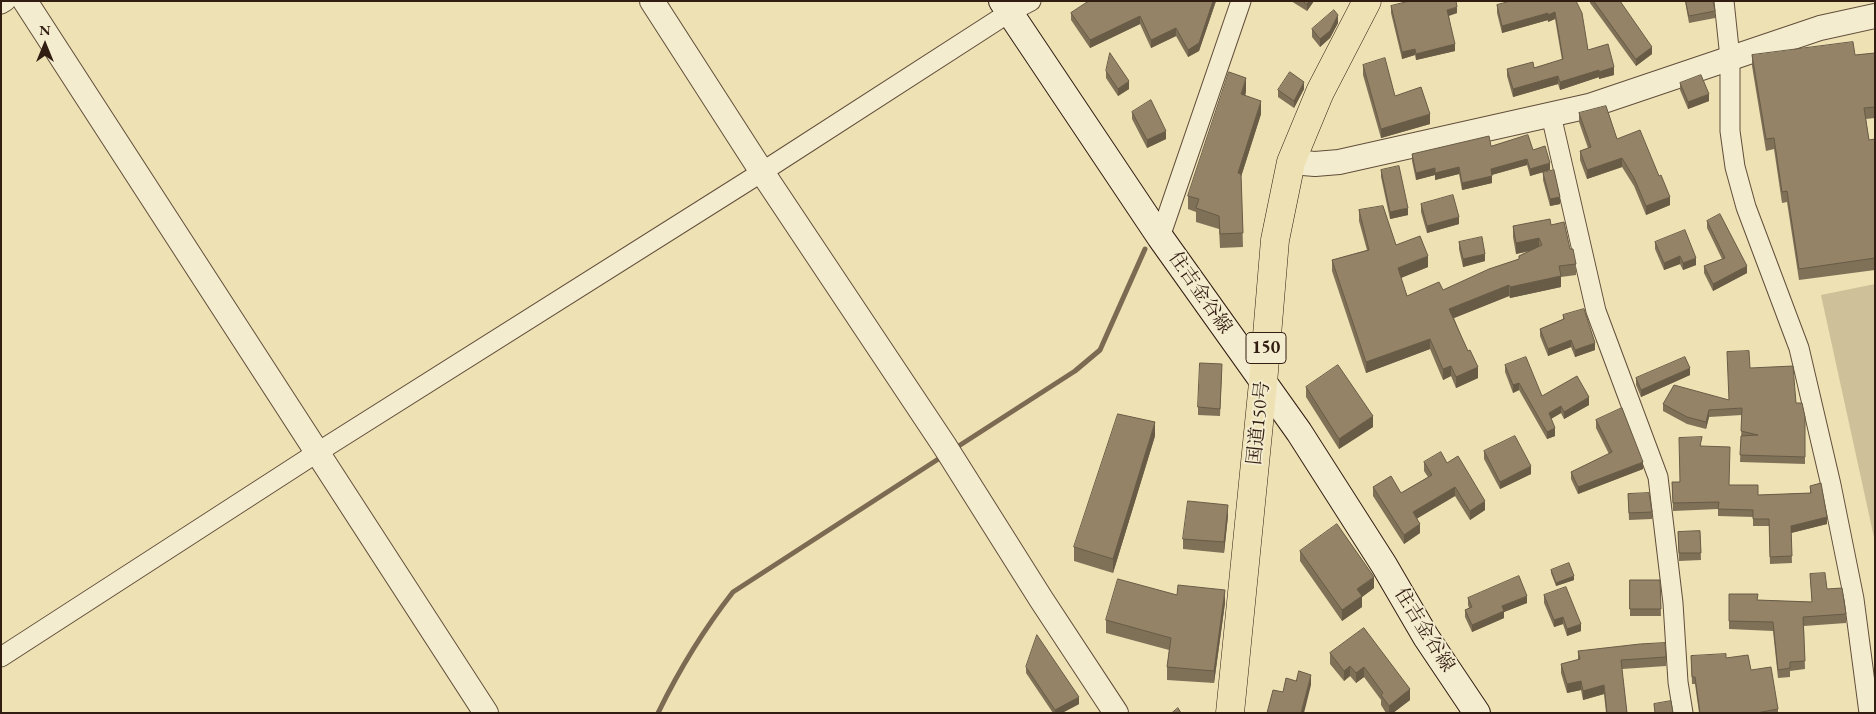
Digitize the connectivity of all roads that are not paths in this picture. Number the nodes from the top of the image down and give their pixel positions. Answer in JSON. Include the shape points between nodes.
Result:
{"nodes":[{"id":1,"x":6,"y":1,"type":"edge"},
{"id":2,"x":25,"y":1,"type":"edge"},
{"id":3,"x":652,"y":1,"type":"edge"},
{"id":4,"x":1241,"y":1,"type":"edge"},
{"id":5,"x":1368,"y":1,"type":"edge"},
{"id":6,"x":1724,"y":1,"type":"edge"},
{"id":7,"x":1,"y":4,"type":"edge"},
{"id":8,"x":1014,"y":5,"type":"edge"},
{"id":9,"x":1875,"y":16,"type":"edge"},
{"id":10,"x":1730,"y":58,"type":"junction"},
{"id":11,"x":1551,"y":115,"type":"junction"},
{"id":12,"x":1291,"y":162,"type":"junction"},
{"id":13,"x":762,"y":172,"type":"junction"},
{"id":14,"x":1160,"y":237,"type":"junction"},
{"id":15,"x":1263,"y":383,"type":"junction"},
{"id":16,"x":318,"y":452,"type":"junction"},
{"id":17,"x":1,"y":657,"type":"edge"},
{"id":18,"x":486,"y":713,"type":"edge"},
{"id":19,"x":1116,"y":713,"type":"edge"},
{"id":20,"x":1230,"y":713,"type":"edge"},
{"id":21,"x":1476,"y":713,"type":"edge"},
{"id":22,"x":1683,"y":713,"type":"edge"},
{"id":23,"x":1869,"y":713,"type":"edge"}],
"edges":[{"from":1,"to":7,"type":"street"},
{"from":2,"to":16,"type":"street"},
{"from":3,"to":13,"type":"street"},
{"from":4,"to":14,"type":"street"},
{"from":5,"to":12,"type":"highway","name":"国道150号","number":"150","via":[[1320,92]]},
{"from":6,"to":10,"type":"street"},
{"from":8,"to":13,"type":"street"},
{"from":8,"to":14,"type":"main road","name":"住吉金谷線"},
{"from":9,"to":10,"type":"street","via":[[1820,28]]},
{"from":10,"to":11,"type":"street","via":[[1589,106]]},
{"from":10,"to":23,"type":"street","via":[[1730,131],[1736,167],[1746,207],[1799,348],[1854,599]]},
{"from":11,"to":12,"type":"street","via":[[1340,162]]},
{"from":11,"to":22,"type":"street","via":[[1596,311],[1658,477]]},
{"from":12,"to":15,"type":"highway","name":"国道150号","number":"150","via":[[1275,240]]},
{"from":13,"to":16,"type":"street"},
{"from":13,"to":19,"type":"street"},
{"from":14,"to":15,"type":"main road","name":"住吉金谷線"},
{"from":15,"to":20,"type":"highway","name":"国道150号","number":"150"},
{"from":15,"to":21,"type":"main road","name":"住吉金谷線","via":[[1304,440]]},
{"from":16,"to":17,"type":"street"},
{"from":16,"to":18,"type":"street"}]}
